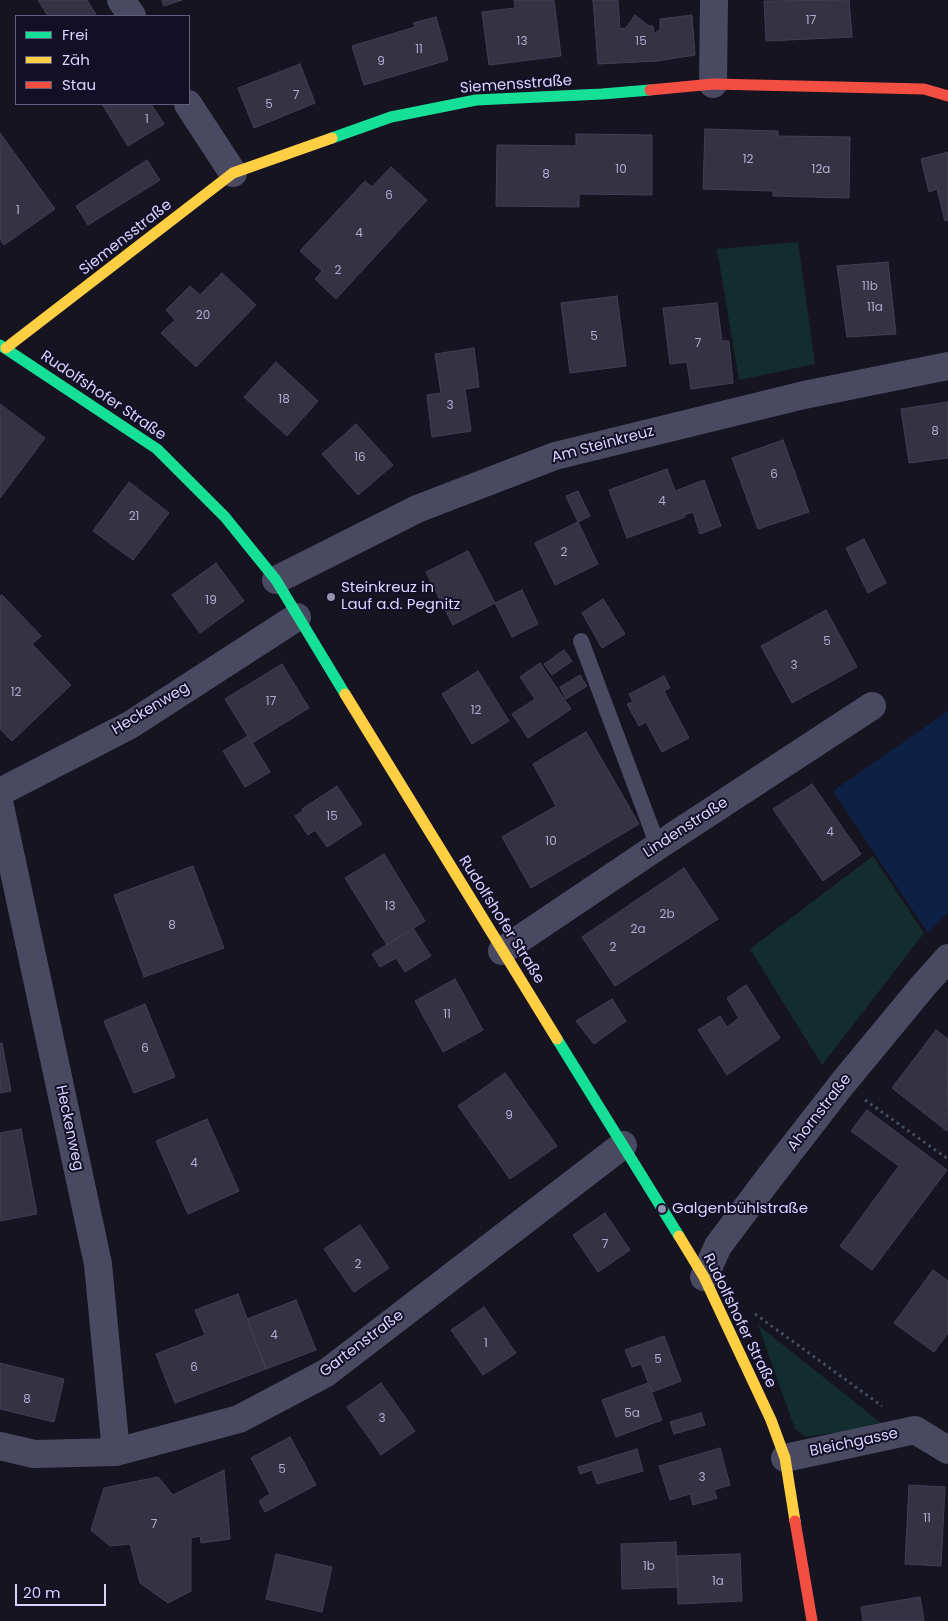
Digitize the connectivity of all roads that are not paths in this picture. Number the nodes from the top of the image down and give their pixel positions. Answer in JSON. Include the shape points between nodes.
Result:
{"nodes":[{"id":1,"x":121,"y":0,"type":"edge"},
{"id":2,"x":714,"y":0,"type":"edge"},
{"id":3,"x":131,"y":15,"type":"edge"},
{"id":4,"x":713,"y":84,"type":"junction"},
{"id":5,"x":948,"y":96,"type":"edge"},
{"id":6,"x":189,"y":105,"type":"edge"},
{"id":7,"x":233,"y":173,"type":"junction"},
{"id":8,"x":3,"y":346,"type":"edge"},
{"id":9,"x":948,"y":366,"type":"edge"},
{"id":10,"x":276,"y":580,"type":"junction"},
{"id":11,"x":297,"y":617,"type":"junction"},
{"id":12,"x":581,"y":641,"type":"dead end"},
{"id":13,"x":872,"y":706,"type":"dead end"},
{"id":14,"x":0,"y":792,"type":"edge"},
{"id":15,"x":0,"y":806,"type":"edge"},
{"id":16,"x":658,"y":846,"type":"junction"},
{"id":17,"x":502,"y":951,"type":"junction"},
{"id":18,"x":948,"y":958,"type":"edge"},
{"id":19,"x":623,"y":1145,"type":"junction"},
{"id":20,"x":704,"y":1277,"type":"junction"},
{"id":21,"x":0,"y":1446,"type":"edge"},
{"id":22,"x":948,"y":1450,"type":"edge"},
{"id":23,"x":116,"y":1452,"type":"junction"},
{"id":24,"x":785,"y":1458,"type":"junction"},
{"id":25,"x":812,"y":1621,"type":"edge"}],
"edges":[{"from":1,"to":3,"type":"street"},
{"from":2,"to":4,"type":"street"},
{"from":4,"to":5,"type":"street","name":"Siemensstraße","via":[[924,89]]},
{"from":4,"to":7,"type":"street","name":"Siemensstraße","via":[[602,94],[476,100],[391,117]]},
{"from":6,"to":7,"type":"street"},
{"from":7,"to":8,"type":"street","name":"Siemensstraße"},
{"from":8,"to":10,"type":"street","name":"Rudolfshofer Straße","via":[[157,449],[225,517]]},
{"from":9,"to":10,"type":"street","name":"Am Steinkreuz","via":[[804,394],[555,456],[417,509]]},
{"from":10,"to":11,"type":"street","name":"Rudolfshofer Straße"},
{"from":11,"to":14,"type":"street","name":"Heckenweg","via":[[130,725]]},
{"from":11,"to":17,"type":"street","name":"Rudolfshofer Straße"},
{"from":12,"to":16,"type":"lane"},
{"from":13,"to":16,"type":"street","name":"Lindenstraße"},
{"from":15,"to":23,"type":"street","name":"Heckenweg","via":[[98,1264]]},
{"from":16,"to":17,"type":"street","name":"Lindenstraße"},
{"from":17,"to":19,"type":"street","name":"Rudolfshofer Straße"},
{"from":18,"to":20,"type":"street","name":"Ahornstraße","via":[[842,1084],[718,1246]]},
{"from":19,"to":20,"type":"street","name":"Rudolfshofer Straße"},
{"from":19,"to":23,"type":"street","name":"Gartenstraße","via":[[326,1373],[239,1419]]},
{"from":20,"to":24,"type":"street","name":"Rudolfshofer Straße"},
{"from":21,"to":23,"type":"street","name":"Gartenstraße","via":[[34,1454]]},
{"from":22,"to":24,"type":"street","name":"Bleichgasse","via":[[915,1430]]},
{"from":24,"to":25,"type":"street","name":"Rudolfshofer Straße"}]}
